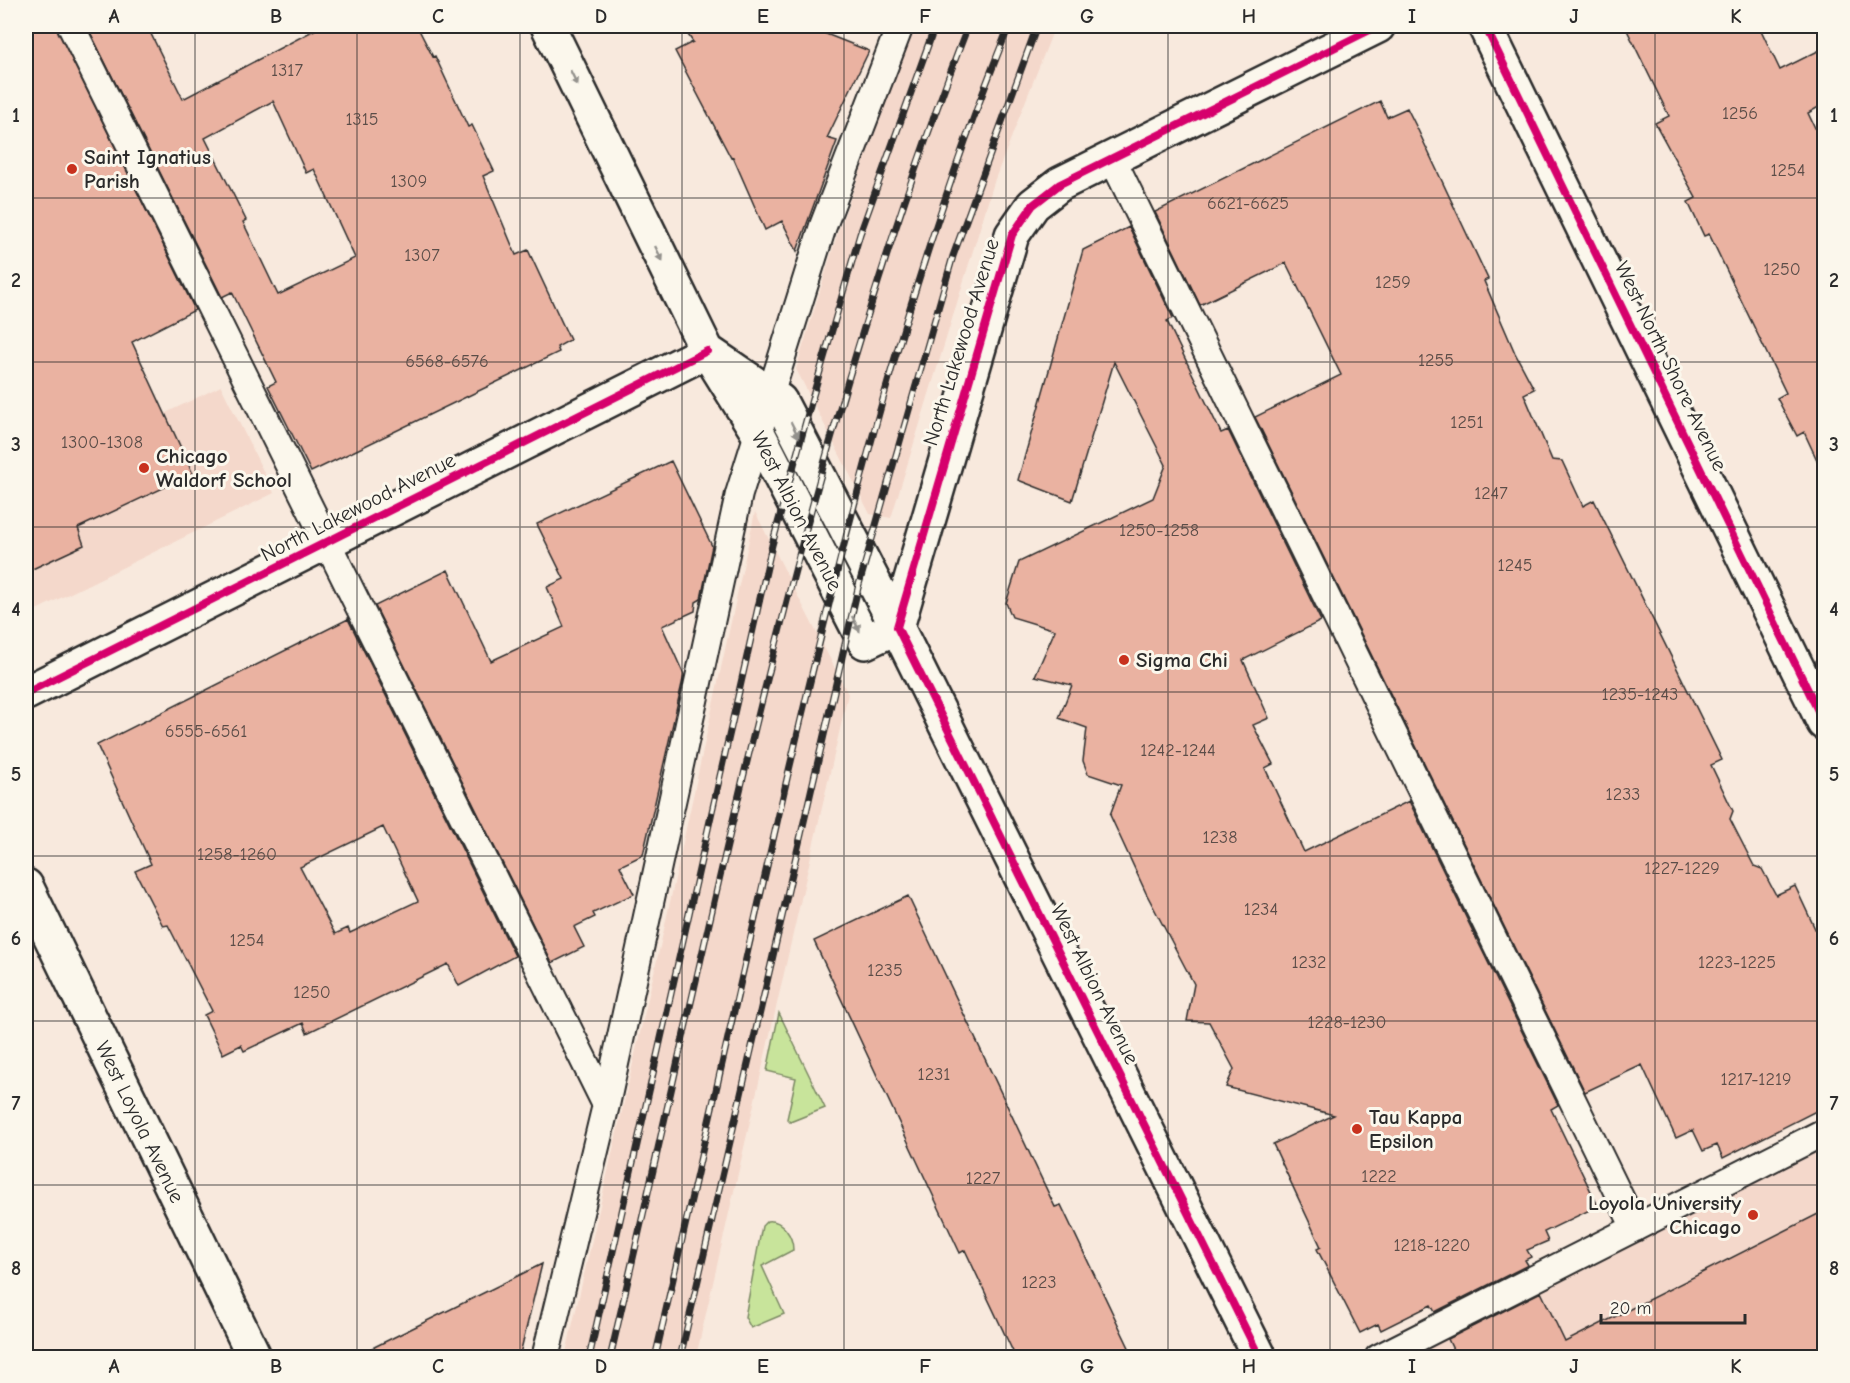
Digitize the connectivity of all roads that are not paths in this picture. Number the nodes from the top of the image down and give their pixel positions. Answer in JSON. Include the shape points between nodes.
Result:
{"nodes":[{"id":1,"x":71,"y":26,"type":"edge"},
{"id":2,"x":548,"y":26,"type":"edge"},
{"id":3,"x":900,"y":26,"type":"edge"},
{"id":4,"x":1378,"y":26,"type":"edge"},
{"id":5,"x":1485,"y":26,"type":"edge"},
{"id":6,"x":1112,"y":158,"type":"junction"},
{"id":7,"x":707,"y":351,"type":"junction"},
{"id":8,"x":771,"y":393,"type":"junction"},
{"id":9,"x":758,"y":433,"type":"junction"},
{"id":10,"x":326,"y":543,"type":"junction"},
{"id":11,"x":897,"y":627,"type":"junction"},
{"id":12,"x":26,"y":693,"type":"edge"},
{"id":13,"x":1824,"y":723,"type":"edge"},
{"id":14,"x":26,"y":886,"type":"edge"},
{"id":15,"x":606,"y":1105,"type":"junction"},
{"id":16,"x":1824,"y":1132,"type":"edge"},
{"id":17,"x":1635,"y":1228,"type":"junction"},
{"id":18,"x":255,"y":1358,"type":"edge"},
{"id":19,"x":544,"y":1358,"type":"edge"},
{"id":20,"x":1260,"y":1358,"type":"edge"},
{"id":21,"x":1378,"y":1358,"type":"edge"}],
"edges":[{"from":1,"to":10,"type":"lane"},
{"from":2,"to":7,"type":"street","name":"West Albion Avenue","one_way":true},
{"from":3,"to":8,"type":"lane","via":[[823,226]]},
{"from":4,"to":6,"type":"street","name":"North Lakewood Avenue"},
{"from":5,"to":13,"type":"street","name":"West North Shore Avenue"},
{"from":6,"to":11,"type":"street","name":"North Lakewood Avenue","via":[[1060,184],[1033,205],[1012,235]]},
{"from":6,"to":17,"type":"lane"},
{"from":7,"to":8,"type":"street","name":"West Albion Avenue"},
{"from":7,"to":9,"type":"street","name":"West Albion Avenue"},
{"from":7,"to":10,"type":"street","name":"North Lakewood Avenue"},
{"from":8,"to":9,"type":"lane"},
{"from":8,"to":11,"type":"street","name":"West Albion Avenue","one_way":true,"via":[[780,401]]},
{"from":9,"to":11,"type":"street","name":"West Albion Avenue","one_way":true,"via":[[865,642]]},
{"from":9,"to":15,"type":"lane","via":[[739,494]]},
{"from":10,"to":12,"type":"street","name":"North Lakewood Avenue"},
{"from":10,"to":15,"type":"lane"},
{"from":11,"to":20,"type":"street","name":"West Albion Avenue"},
{"from":14,"to":18,"type":"street","name":"West Loyola Avenue"},
{"from":15,"to":19,"type":"lane"},
{"from":16,"to":17,"type":"lane"},
{"from":17,"to":21,"type":"lane"}]}
